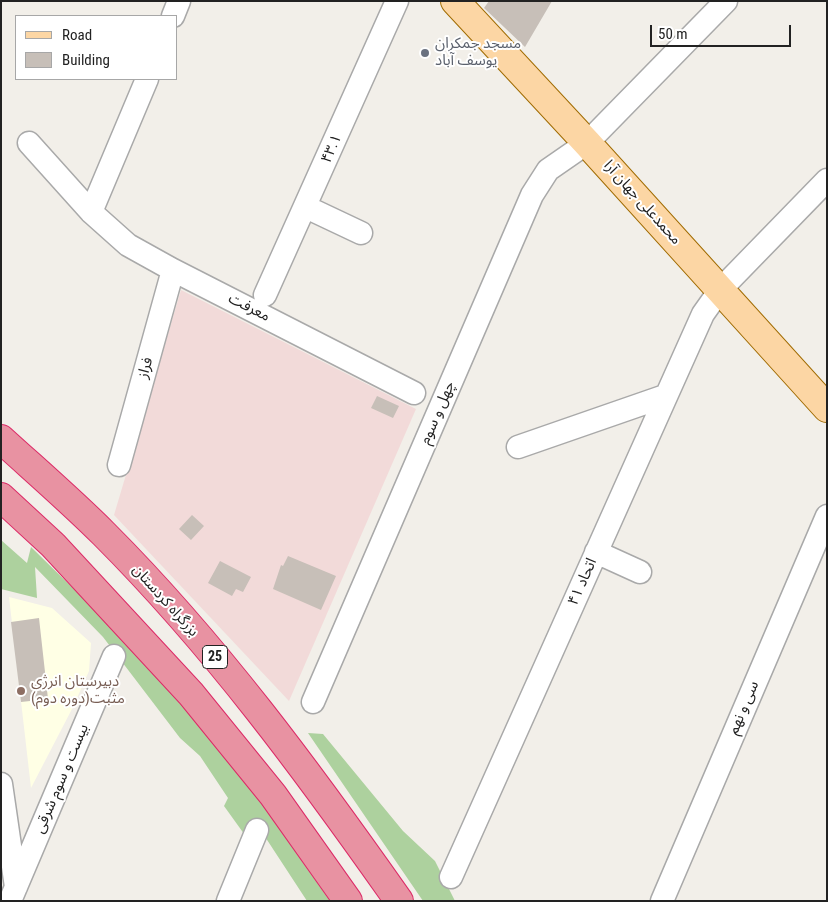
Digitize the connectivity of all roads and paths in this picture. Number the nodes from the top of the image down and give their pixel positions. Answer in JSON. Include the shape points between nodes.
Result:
{"nodes":[{"id":1,"x":179,"y":1,"type":"edge"},
{"id":2,"x":397,"y":1,"type":"edge"},
{"id":3,"x":455,"y":1,"type":"edge"},
{"id":4,"x":726,"y":1,"type":"edge"},
{"id":5,"x":173,"y":15,"type":"edge"},
{"id":6,"x":147,"y":80,"type":"edge"},
{"id":7,"x":30,"y":143,"type":"dead end"},
{"id":8,"x":587,"y":143,"type":"junction"},
{"id":9,"x":827,"y":180,"type":"edge"},
{"id":10,"x":306,"y":207,"type":"junction"},
{"id":11,"x":91,"y":212,"type":"junction"},
{"id":12,"x":361,"y":234,"type":"dead end"},
{"id":13,"x":173,"y":270,"type":"junction"},
{"id":14,"x":720,"y":290,"type":"junction"},
{"id":15,"x":265,"y":295,"type":"dead end"},
{"id":16,"x":414,"y":393,"type":"dead end"},
{"id":17,"x":665,"y":396,"type":"junction"},
{"id":18,"x":827,"y":408,"type":"edge"},
{"id":19,"x":1,"y":439,"type":"edge"},
{"id":20,"x":518,"y":447,"type":"dead end"},
{"id":21,"x":119,"y":465,"type":"dead end"},
{"id":22,"x":1,"y":497,"type":"edge"},
{"id":23,"x":827,"y":516,"type":"edge"},
{"id":24,"x":596,"y":552,"type":"junction"},
{"id":25,"x":640,"y":572,"type":"dead end"},
{"id":26,"x":114,"y":656,"type":"dead end"},
{"id":27,"x":313,"y":702,"type":"dead end"},
{"id":28,"x":1,"y":784,"type":"edge"},
{"id":29,"x":258,"y":830,"type":"dead end"},
{"id":30,"x":451,"y":877,"type":"dead end"},
{"id":31,"x":16,"y":897,"type":"edge"},
{"id":32,"x":228,"y":901,"type":"edge"},
{"id":33,"x":348,"y":901,"type":"edge"},
{"id":34,"x":399,"y":901,"type":"edge"},
{"id":35,"x":662,"y":901,"type":"edge"}],
"edges":[{"from":1,"to":5,"type":"street"},
{"from":2,"to":10,"type":"street","name":"۴۳.۱"},
{"from":3,"to":8,"type":"main road","name":"محمدعلی جهان آرا"},
{"from":4,"to":8,"type":"street","name":"چهل و سوم"},
{"from":6,"to":11,"type":"street"},
{"from":7,"to":11,"type":"street","name":"معرفت"},
{"from":8,"to":14,"type":"main road","name":"محمدعلی جهان آرا"},
{"from":8,"to":27,"type":"street","name":"چهل و سوم","via":[[554,164],[532,195]]},
{"from":9,"to":14,"type":"street","name":"اتحاد ۴۱"},
{"from":10,"to":12,"type":"street"},
{"from":10,"to":15,"type":"street","name":"۴۳.۱"},
{"from":11,"to":13,"type":"street","name":"معرفت","via":[[128,245]]},
{"from":13,"to":16,"type":"street","name":"معرفت"},
{"from":13,"to":21,"type":"street","name":"فراز"},
{"from":14,"to":17,"type":"street","name":"اتحاد ۴۱","via":[[703,314]]},
{"from":14,"to":18,"type":"main road","name":"محمدعلی جهان آرا"},
{"from":17,"to":20,"type":"street"},
{"from":17,"to":24,"type":"street","name":"اتحاد ۴۱"},
{"from":19,"to":34,"type":"highway","name":"بزرگراه کردستان","number":"25","via":[[104,534],[193,631],[268,721]]},
{"from":22,"to":33,"type":"highway","via":[[53,545],[191,694],[273,795]]},
{"from":23,"to":35,"type":"street","name":"سی و نهم"},
{"from":24,"to":25,"type":"street"},
{"from":24,"to":30,"type":"street","name":"اتحاد ۴۱"},
{"from":26,"to":31,"type":"street","name":"بیست و سوم شرقی"},
{"from":28,"to":31,"type":"street"},
{"from":29,"to":32,"type":"street"}]}
